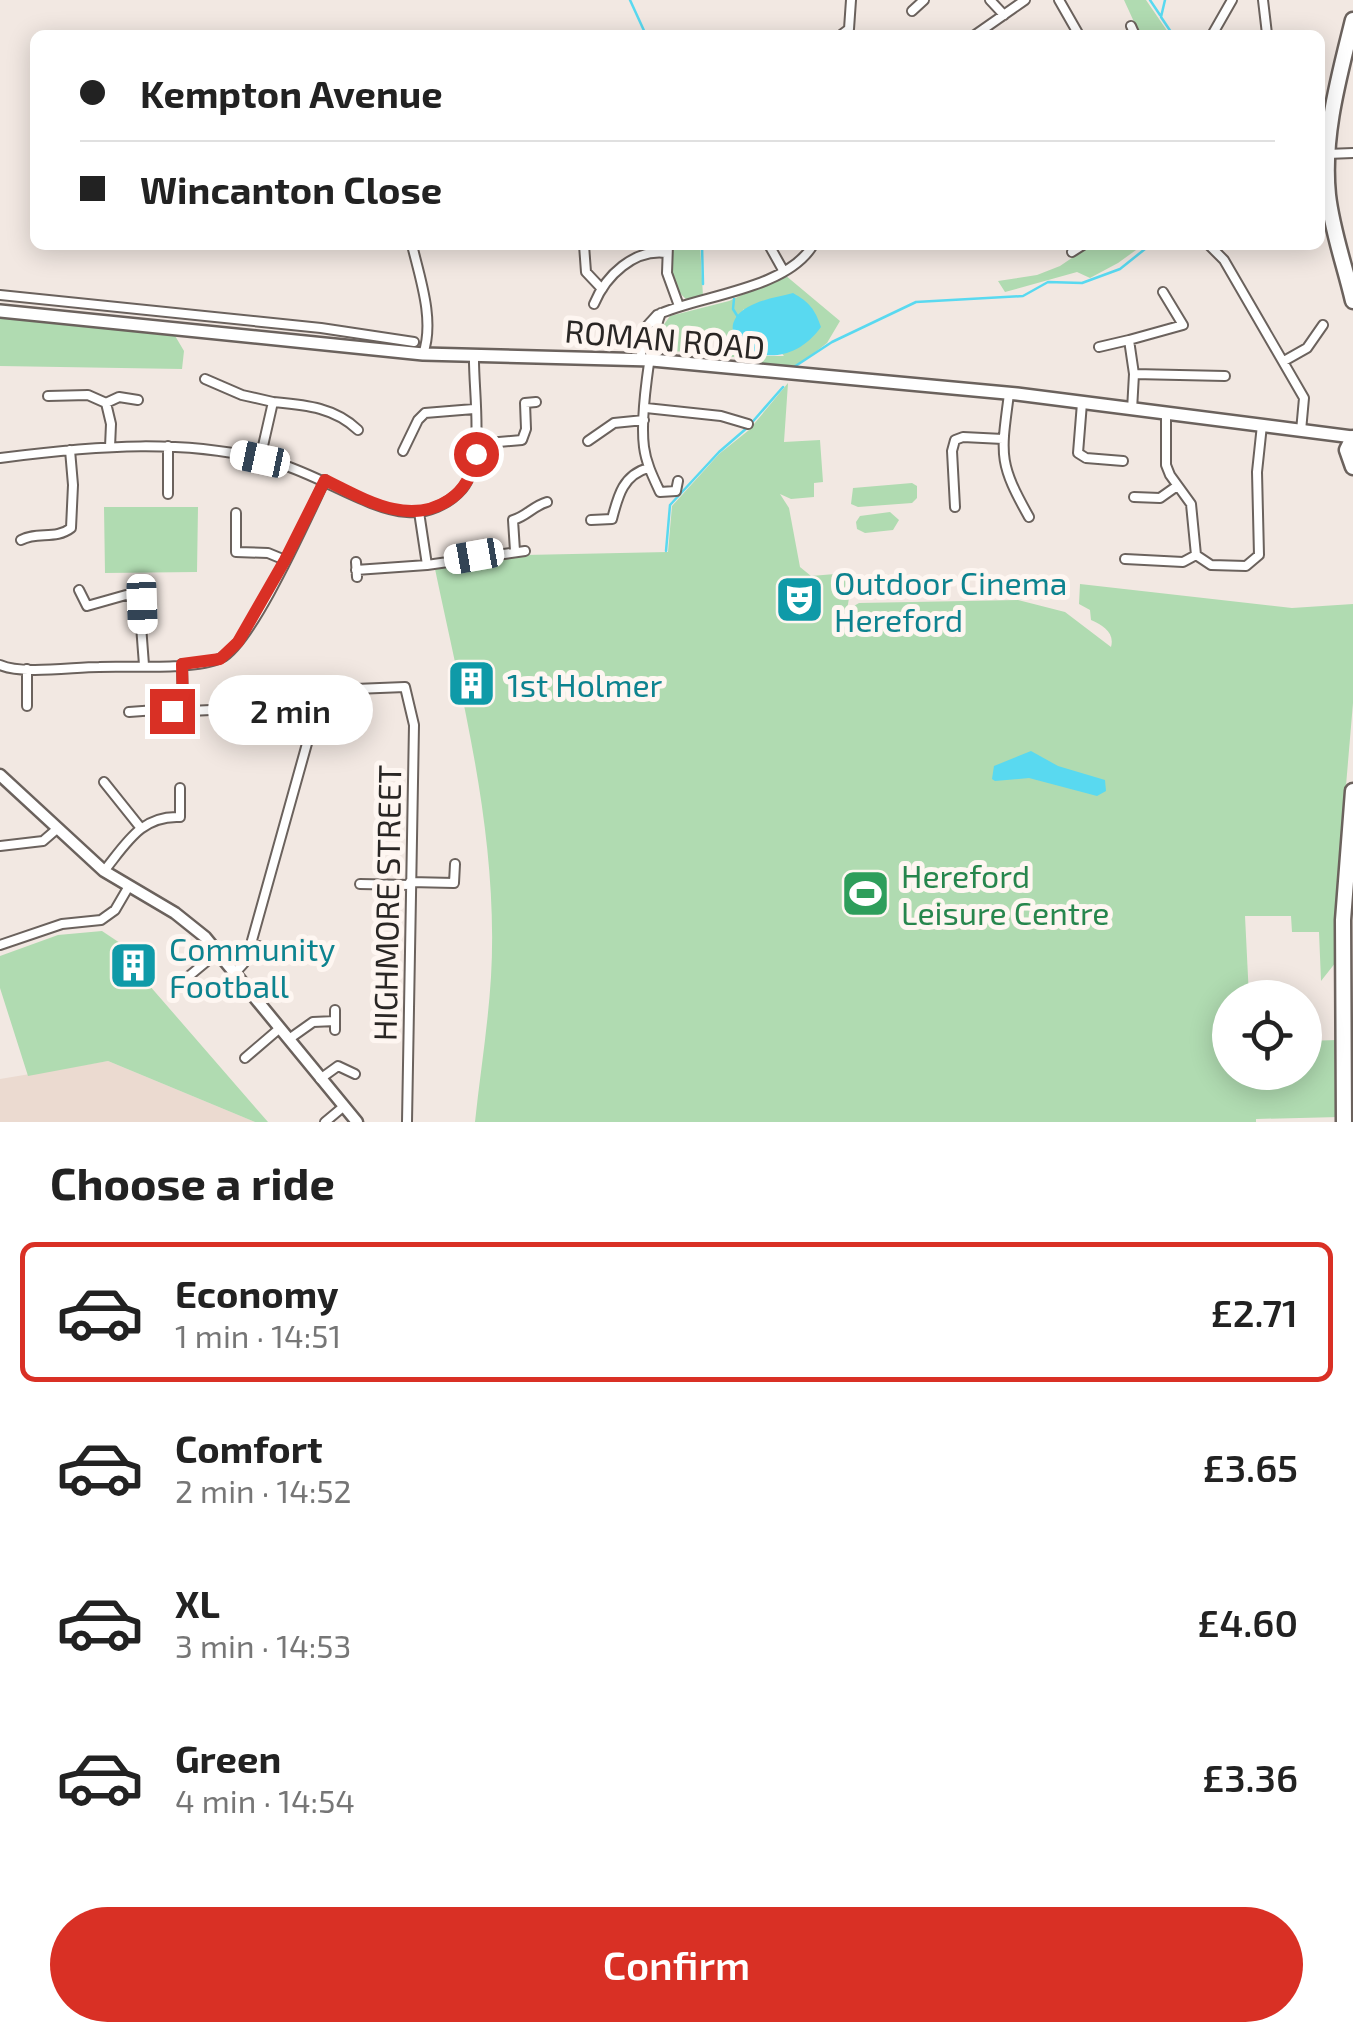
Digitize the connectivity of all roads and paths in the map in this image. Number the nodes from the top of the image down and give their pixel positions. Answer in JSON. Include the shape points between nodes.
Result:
{"nodes":[{"id":1,"x":851,"y":0,"type":"edge"},
{"id":2,"x":924,"y":0,"type":"edge"},
{"id":3,"x":990,"y":0,"type":"edge"},
{"id":4,"x":1025,"y":0,"type":"edge"},
{"id":5,"x":1059,"y":0,"type":"edge"},
{"id":6,"x":1232,"y":0,"type":"edge"},
{"id":7,"x":1262,"y":0,"type":"edge"},
{"id":8,"x":912,"y":11,"type":"dead end"},
{"id":9,"x":1004,"y":14,"type":"junction"},
{"id":10,"x":1353,"y":20,"type":"edge"},
{"id":11,"x":848,"y":30,"type":"edge"},
{"id":12,"x":982,"y":30,"type":"edge"},
{"id":13,"x":1076,"y":30,"type":"edge"},
{"id":14,"x":1215,"y":30,"type":"edge"},
{"id":15,"x":1266,"y":30,"type":"edge"},
{"id":16,"x":1353,"y":153,"type":"edge"},
{"id":17,"x":1328,"y":154,"type":"junction"},
{"id":18,"x":413,"y":250,"type":"edge"},
{"id":19,"x":584,"y":250,"type":"edge"},
{"id":20,"x":663,"y":250,"type":"edge"},
{"id":21,"x":667,"y":250,"type":"edge"},
{"id":22,"x":772,"y":250,"type":"edge"},
{"id":23,"x":809,"y":250,"type":"edge"},
{"id":24,"x":1075,"y":250,"type":"edge"},
{"id":25,"x":1214,"y":250,"type":"edge"},
{"id":26,"x":1072,"y":252,"type":"dead end"},
{"id":27,"x":783,"y":270,"type":"junction"},
{"id":28,"x":1350,"y":274,"type":"edge"},
{"id":29,"x":602,"y":289,"type":"junction"},
{"id":30,"x":1163,"y":292,"type":"dead end"},
{"id":31,"x":0,"y":295,"type":"edge"},
{"id":32,"x":1353,"y":300,"type":"edge"},
{"id":33,"x":594,"y":304,"type":"dead end"},
{"id":34,"x":679,"y":306,"type":"junction"},
{"id":35,"x":0,"y":311,"type":"edge"},
{"id":36,"x":1323,"y":325,"type":"dead end"},
{"id":37,"x":307,"y":326,"type":"junction"},
{"id":38,"x":1130,"y":340,"type":"junction"},
{"id":39,"x":305,"y":342,"type":"junction"},
{"id":40,"x":414,"y":342,"type":"dead end"},
{"id":41,"x":1099,"y":347,"type":"dead end"},
{"id":42,"x":423,"y":354,"type":"junction"},
{"id":43,"x":474,"y":356,"type":"junction"},
{"id":44,"x":646,"y":359,"type":"junction"},
{"id":45,"x":1284,"y":361,"type":"junction"},
{"id":46,"x":1134,"y":374,"type":"junction"},
{"id":47,"x":1225,"y":376,"type":"dead end"},
{"id":48,"x":208,"y":393,"type":"dead end"},
{"id":49,"x":1009,"y":394,"type":"junction"},
{"id":50,"x":48,"y":396,"type":"dead end"},
{"id":51,"x":138,"y":400,"type":"dead end"},
{"id":52,"x":273,"y":402,"type":"junction"},
{"id":53,"x":536,"y":402,"type":"dead end"},
{"id":54,"x":106,"y":403,"type":"junction"},
{"id":55,"x":1082,"y":404,"type":"junction"},
{"id":56,"x":646,"y":408,"type":"junction"},
{"id":57,"x":474,"y":409,"type":"junction"},
{"id":58,"x":1132,"y":410,"type":"junction"},
{"id":59,"x":1166,"y":414,"type":"junction"},
{"id":60,"x":644,"y":420,"type":"junction"},
{"id":61,"x":748,"y":424,"type":"dead end"},
{"id":62,"x":1262,"y":426,"type":"junction"},
{"id":63,"x":358,"y":430,"type":"dead end"},
{"id":64,"x":1302,"y":431,"type":"junction"},
{"id":65,"x":1324,"y":435,"type":"junction"},
{"id":66,"x":1353,"y":437,"type":"edge"},
{"id":67,"x":1003,"y":439,"type":"junction"},
{"id":68,"x":588,"y":441,"type":"dead end"},
{"id":69,"x":476,"y":444,"type":"junction"},
{"id":70,"x":168,"y":446,"type":"junction"},
{"id":71,"x":110,"y":448,"type":"junction"},
{"id":72,"x":417,"y":449,"type":"dead end"},
{"id":73,"x":1076,"y":449,"type":"junction"},
{"id":74,"x":70,"y":450,"type":"junction"},
{"id":75,"x":1062,"y":450,"type":"dead end"},
{"id":76,"x":0,"y":458,"type":"edge"},
{"id":77,"x":260,"y":459,"type":"junction"},
{"id":78,"x":1122,"y":461,"type":"dead end"},
{"id":79,"x":1351,"y":465,"type":"edge"},
{"id":80,"x":648,"y":468,"type":"junction"},
{"id":81,"x":325,"y":480,"type":"junction"},
{"id":82,"x":678,"y":482,"type":"dead end"},
{"id":83,"x":1177,"y":486,"type":"junction"},
{"id":84,"x":168,"y":494,"type":"dead end"},
{"id":85,"x":1134,"y":497,"type":"dead end"},
{"id":86,"x":547,"y":502,"type":"dead end"},
{"id":87,"x":1036,"y":502,"type":"dead end"},
{"id":88,"x":955,"y":507,"type":"dead end"},
{"id":89,"x":419,"y":512,"type":"junction"},
{"id":90,"x":236,"y":514,"type":"dead end"},
{"id":91,"x":591,"y":520,"type":"dead end"},
{"id":92,"x":20,"y":540,"type":"dead end"},
{"id":93,"x":526,"y":550,"type":"dead end"},
{"id":94,"x":515,"y":552,"type":"junction"},
{"id":95,"x":1196,"y":555,"type":"junction"},
{"id":96,"x":285,"y":560,"type":"junction"},
{"id":97,"x":1125,"y":560,"type":"dead end"},
{"id":98,"x":426,"y":564,"type":"junction"},
{"id":99,"x":356,"y":570,"type":"dead end"},
{"id":100,"x":78,"y":590,"type":"dead end"},
{"id":101,"x":182,"y":664,"type":"junction"},
{"id":102,"x":0,"y":665,"type":"edge"},
{"id":103,"x":144,"y":665,"type":"junction"},
{"id":104,"x":27,"y":669,"type":"junction"},
{"id":105,"x":27,"y":706,"type":"dead end"},
{"id":106,"x":183,"y":708,"type":"junction"},
{"id":107,"x":233,"y":709,"type":"dead end"},
{"id":108,"x":129,"y":712,"type":"dead end"},
{"id":109,"x":0,"y":776,"type":"edge"},
{"id":110,"x":104,"y":782,"type":"dead end"},
{"id":111,"x":180,"y":788,"type":"dead end"},
{"id":112,"x":1353,"y":791,"type":"edge"},
{"id":113,"x":140,"y":827,"type":"junction"},
{"id":114,"x":58,"y":828,"type":"junction"},
{"id":115,"x":0,"y":846,"type":"edge"},
{"id":116,"x":455,"y":864,"type":"dead end"},
{"id":117,"x":1350,"y":868,"type":"edge"},
{"id":118,"x":104,"y":871,"type":"junction"},
{"id":119,"x":410,"y":883,"type":"junction"},
{"id":120,"x":360,"y":884,"type":"dead end"},
{"id":121,"x":129,"y":886,"type":"junction"},
{"id":122,"x":1,"y":941,"type":"edge"},
{"id":123,"x":251,"y":944,"type":"junction"},
{"id":124,"x":218,"y":952,"type":"junction"},
{"id":125,"x":302,"y":958,"type":"dead end"},
{"id":126,"x":235,"y":974,"type":"junction"},
{"id":127,"x":183,"y":981,"type":"dead end"},
{"id":128,"x":335,"y":1010,"type":"dead end"},
{"id":129,"x":280,"y":1028,"type":"junction"},
{"id":130,"x":289,"y":1040,"type":"junction"},
{"id":131,"x":245,"y":1058,"type":"dead end"},
{"id":132,"x":355,"y":1074,"type":"dead end"},
{"id":133,"x":320,"y":1079,"type":"junction"},
{"id":134,"x":343,"y":1106,"type":"junction"},
{"id":135,"x":325,"y":1122,"type":"edge"},
{"id":136,"x":357,"y":1122,"type":"edge"},
{"id":137,"x":407,"y":1122,"type":"edge"},
{"id":138,"x":1344,"y":1122,"type":"edge"}],
"edges":[{"from":1,"to":11,"type":"street"},
{"from":2,"to":8,"type":"street"},
{"from":3,"to":9,"type":"street"},
{"from":4,"to":9,"type":"street"},
{"from":5,"to":13,"type":"street"},
{"from":6,"to":14,"type":"street"},
{"from":7,"to":15,"type":"street"},
{"from":9,"to":12,"type":"street"},
{"from":10,"to":17,"type":"highway"},
{"from":16,"to":17,"type":"street"},
{"from":17,"to":28,"type":"highway","via":[[1330,208]]},
{"from":18,"to":42,"type":"street","via":[[425,308]]},
{"from":19,"to":29,"type":"street","via":[[586,272]]},
{"from":20,"to":29,"type":"street","via":[[636,256]]},
{"from":21,"to":34,"type":"street","via":[[666,273]]},
{"from":22,"to":27,"type":"street"},
{"from":23,"to":27,"type":"street"},
{"from":24,"to":26,"type":"street"},
{"from":25,"to":45,"type":"street"},
{"from":27,"to":34,"type":"street","via":[[728,295]]},
{"from":28,"to":32,"type":"highway"},
{"from":29,"to":33,"type":"street"},
{"from":30,"to":38,"type":"street","via":[[1183,325]]},
{"from":31,"to":37,"type":"street"},
{"from":34,"to":44,"type":"street","via":[[662,313]]},
{"from":35,"to":39,"type":"main road","name":"ROMAN ROAD"},
{"from":36,"to":45,"type":"street","via":[[1307,348]]},
{"from":37,"to":39,"type":"street"},
{"from":37,"to":40,"type":"street"},
{"from":38,"to":41,"type":"street"},
{"from":38,"to":46,"type":"street"},
{"from":39,"to":42,"type":"main road","name":"ROMAN ROAD"},
{"from":42,"to":43,"type":"main road","name":"ROMAN ROAD"},
{"from":43,"to":44,"type":"main road","name":"ROMAN ROAD"},
{"from":43,"to":57,"type":"street"},
{"from":44,"to":49,"type":"main road","name":"ROMAN ROAD"},
{"from":44,"to":56,"type":"street"},
{"from":45,"to":64,"type":"street","via":[[1304,398]]},
{"from":46,"to":47,"type":"street"},
{"from":46,"to":58,"type":"street"},
{"from":48,"to":52,"type":"street","via":[[209,381]]},
{"from":49,"to":55,"type":"main road","name":"ROMAN ROAD"},
{"from":49,"to":67,"type":"street"},
{"from":50,"to":54,"type":"street","via":[[88,395]]},
{"from":51,"to":54,"type":"street"},
{"from":52,"to":63,"type":"street","via":[[324,409]]},
{"from":52,"to":77,"type":"street"},
{"from":53,"to":69,"type":"street","via":[[525,403],[522,440]]},
{"from":54,"to":71,"type":"street"},
{"from":55,"to":58,"type":"main road","name":"ROMAN ROAD"},
{"from":55,"to":73,"type":"street"},
{"from":56,"to":60,"type":"street"},
{"from":56,"to":61,"type":"street"},
{"from":57,"to":69,"type":"street"},
{"from":57,"to":72,"type":"street","via":[[425,413],[404,448]]},
{"from":58,"to":59,"type":"main road","name":"ROMAN ROAD"},
{"from":59,"to":62,"type":"main road","name":"ROMAN ROAD"},
{"from":59,"to":83,"type":"street","via":[[1166,465]]},
{"from":60,"to":68,"type":"street","via":[[614,423]]},
{"from":60,"to":80,"type":"street"},
{"from":62,"to":64,"type":"main road","name":"ROMAN ROAD"},
{"from":62,"to":95,"type":"street","via":[[1259,554],[1239,567],[1211,565]]},
{"from":64,"to":65,"type":"main road","name":"ROMAN ROAD"},
{"from":65,"to":66,"type":"main road","name":"ROMAN ROAD"},
{"from":65,"to":79,"type":"main road"},
{"from":66,"to":79,"type":"highway","via":[[1347,450]]},
{"from":67,"to":87,"type":"street","via":[[1005,472],[1026,513]]},
{"from":67,"to":88,"type":"street","via":[[962,437],[953,444]]},
{"from":69,"to":89,"type":"street","via":[[461,490]]},
{"from":70,"to":71,"type":"street"},
{"from":70,"to":77,"type":"street"},
{"from":70,"to":84,"type":"street"},
{"from":71,"to":74,"type":"street"},
{"from":73,"to":75,"type":"street"},
{"from":73,"to":78,"type":"street","via":[[1086,458]]},
{"from":74,"to":76,"type":"street"},
{"from":74,"to":92,"type":"street","via":[[72,528]]},
{"from":77,"to":81,"type":"street"},
{"from":80,"to":82,"type":"street","via":[[660,492],[676,491]]},
{"from":80,"to":91,"type":"street","via":[[626,482],[612,519]]},
{"from":81,"to":89,"type":"street","via":[[390,509]]},
{"from":81,"to":96,"type":"street"},
{"from":83,"to":85,"type":"street","via":[[1160,498]]},
{"from":83,"to":95,"type":"street","via":[[1191,504]]},
{"from":86,"to":94,"type":"street","via":[[513,520]]},
{"from":89,"to":98,"type":"street"},
{"from":90,"to":96,"type":"street","via":[[236,552]]},
{"from":93,"to":94,"type":"street"},
{"from":94,"to":98,"type":"street"},
{"from":95,"to":97,"type":"street","via":[[1182,562]]},
{"from":96,"to":101,"type":"street","via":[[229,653]]},
{"from":98,"to":99,"type":"street"},
{"from":100,"to":103,"type":"street","via":[[87,606],[126,595],[139,599]]},
{"from":101,"to":103,"type":"street"},
{"from":101,"to":106,"type":"street"},
{"from":102,"to":104,"type":"street"},
{"from":103,"to":104,"type":"street"},
{"from":104,"to":105,"type":"street"},
{"from":106,"to":107,"type":"street"},
{"from":106,"to":108,"type":"street"},
{"from":109,"to":114,"type":"street"},
{"from":110,"to":113,"type":"street"},
{"from":111,"to":113,"type":"street","via":[[180,818]]},
{"from":112,"to":117,"type":"highway"},
{"from":113,"to":118,"type":"street"},
{"from":114,"to":115,"type":"street","via":[[43,842]]},
{"from":114,"to":118,"type":"street"},
{"from":116,"to":119,"type":"street","via":[[454,883]]},
{"from":117,"to":138,"type":"highway"},
{"from":118,"to":121,"type":"street"},
{"from":119,"to":120,"type":"street"},
{"from":119,"to":123,"type":"street","name":"HIGHMORE STREET","via":[[414,725],[405,687],[324,692]]},
{"from":119,"to":137,"type":"street","name":"HIGHMORE STREET"},
{"from":121,"to":122,"type":"street","via":[[101,920]]},
{"from":121,"to":124,"type":"street","via":[[188,921]]},
{"from":123,"to":125,"type":"street"},
{"from":123,"to":126,"type":"street"},
{"from":124,"to":126,"type":"street"},
{"from":124,"to":127,"type":"street"},
{"from":126,"to":129,"type":"street"},
{"from":128,"to":130,"type":"street","via":[[335,1026],[313,1022]]},
{"from":129,"to":130,"type":"street"},
{"from":129,"to":131,"type":"street"},
{"from":130,"to":133,"type":"street"},
{"from":132,"to":133,"type":"street","via":[[338,1066]]},
{"from":133,"to":134,"type":"street"},
{"from":134,"to":135,"type":"street"},
{"from":134,"to":136,"type":"street"}]}
